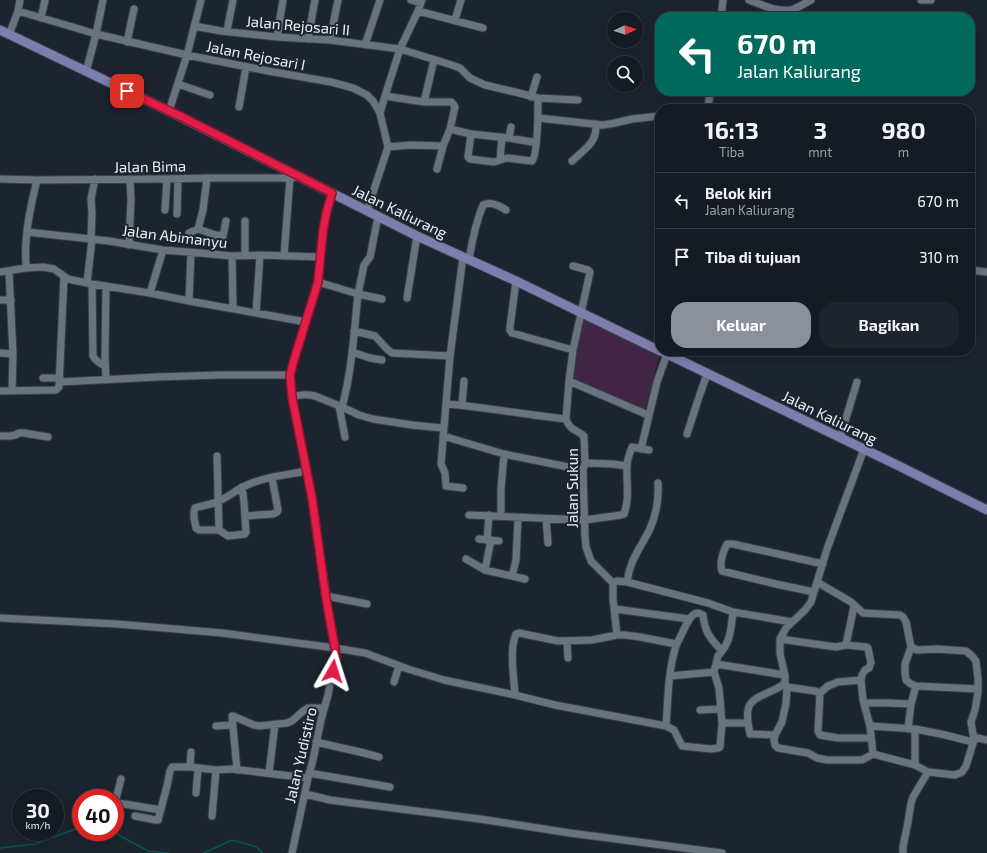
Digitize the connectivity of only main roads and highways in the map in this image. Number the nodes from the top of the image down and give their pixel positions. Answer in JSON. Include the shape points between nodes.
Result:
{"nodes":[{"id":1,"x":0,"y":30,"type":"edge"},
{"id":2,"x":655,"y":347,"type":"edge"},
{"id":3,"x":673,"y":356,"type":"edge"},
{"id":4,"x":987,"y":510,"type":"edge"}],
"edges":[{"from":1,"to":2,"type":"main road","name":"Jalan Kaliurang","via":[[169,111],[286,175],[300,177],[417,236]]},
{"from":3,"to":4,"type":"main road","name":"Jalan Kaliurang"}]}
